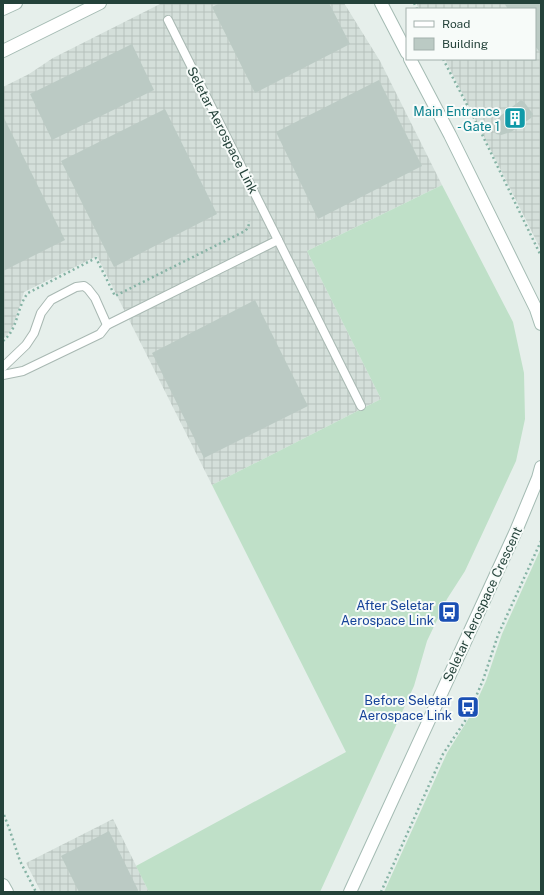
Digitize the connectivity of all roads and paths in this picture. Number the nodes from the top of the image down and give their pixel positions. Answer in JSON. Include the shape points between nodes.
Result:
{"nodes":[{"id":1,"x":16,"y":3,"type":"edge"},
{"id":2,"x":100,"y":3,"type":"edge"},
{"id":3,"x":381,"y":3,"type":"edge"},
{"id":4,"x":3,"y":9,"type":"edge"},
{"id":5,"x":168,"y":20,"type":"dead end"},
{"id":6,"x":3,"y":50,"type":"edge"},
{"id":7,"x":406,"y":51,"type":"edge"},
{"id":8,"x":411,"y":60,"type":"edge"},
{"id":9,"x":444,"y":60,"type":"edge"},
{"id":10,"x":249,"y":221,"type":"dead end"},
{"id":11,"x":278,"y":240,"type":"junction"},
{"id":12,"x":541,"y":256,"type":"edge"},
{"id":13,"x":115,"y":296,"type":"dead end"},
{"id":14,"x":541,"y":324,"type":"edge"},
{"id":15,"x":107,"y":325,"type":"junction"},
{"id":16,"x":3,"y":367,"type":"edge"},
{"id":17,"x":3,"y":375,"type":"edge"},
{"id":18,"x":361,"y":406,"type":"dead end"},
{"id":19,"x":541,"y":467,"type":"edge"},
{"id":20,"x":541,"y":541,"type":"edge"},
{"id":21,"x":4,"y":815,"type":"dead end"},
{"id":22,"x":3,"y":885,"type":"edge"},
{"id":23,"x":7,"y":892,"type":"edge"},
{"id":24,"x":36,"y":892,"type":"edge"},
{"id":25,"x":350,"y":892,"type":"edge"},
{"id":26,"x":381,"y":892,"type":"edge"}],
"edges":[{"from":1,"to":4,"type":"street"},
{"from":2,"to":6,"type":"street"},
{"from":3,"to":7,"type":"street"},
{"from":5,"to":11,"type":"lane","name":"Seletar Aerospace Link"},
{"from":8,"to":14,"type":"street","via":[[466,166]]},
{"from":9,"to":12,"type":"path"},
{"from":10,"to":13,"type":"path","via":[[245,232]]},
{"from":11,"to":15,"type":"lane"},
{"from":11,"to":18,"type":"lane","name":"Seletar Aerospace Link"},
{"from":15,"to":16,"type":"lane","via":[[88,289],[84,286],[76,287],[51,300],[41,313],[34,333],[26,345]]},
{"from":15,"to":17,"type":"lane","via":[[100,334],[23,371]]},
{"from":19,"to":25,"type":"street","name":"Seletar Aerospace Crescent","via":[[516,531]]},
{"from":20,"to":26,"type":"path","via":[[498,635],[483,680],[466,718],[443,754]]},
{"from":21,"to":24,"type":"path","via":[[20,861]]},
{"from":22,"to":23,"type":"street"}]}
